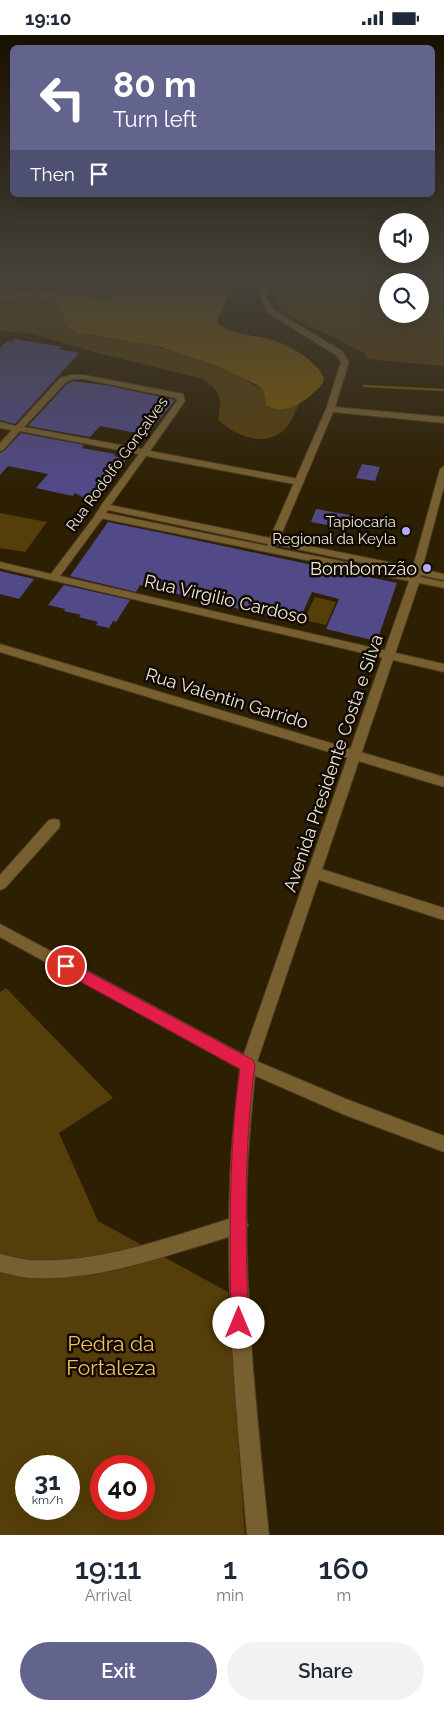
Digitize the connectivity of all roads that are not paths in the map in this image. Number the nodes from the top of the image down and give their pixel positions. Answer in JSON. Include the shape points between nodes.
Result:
{"nodes":[{"id":1,"x":333,"y":349,"type":"edge"},
{"id":2,"x":330,"y":409,"type":"junction"},
{"id":3,"x":444,"y":420,"type":"edge"},
{"id":4,"x":0,"y":425,"type":"edge"},
{"id":5,"x":18,"y":429,"type":"junction"},
{"id":6,"x":0,"y":448,"type":"edge"},
{"id":7,"x":144,"y":452,"type":"junction"},
{"id":8,"x":444,"y":469,"type":"edge"},
{"id":9,"x":299,"y":482,"type":"junction"},
{"id":10,"x":102,"y":511,"type":"junction"},
{"id":11,"x":272,"y":546,"type":"junction"},
{"id":12,"x":0,"y":565,"type":"edge"},
{"id":13,"x":415,"y":575,"type":"junction"},
{"id":14,"x":54,"y":577,"type":"junction"},
{"id":15,"x":444,"y":577,"type":"edge"},
{"id":16,"x":444,"y":585,"type":"edge"},
{"id":17,"x":0,"y":648,"type":"edge"},
{"id":18,"x":387,"y":655,"type":"junction"},
{"id":19,"x":444,"y":668,"type":"edge"},
{"id":20,"x":356,"y":755,"type":"junction"},
{"id":21,"x":444,"y":782,"type":"edge"},
{"id":22,"x":54,"y":824,"type":"dead end"},
{"id":23,"x":315,"y":873,"type":"junction"},
{"id":24,"x":0,"y":884,"type":"edge"},
{"id":25,"x":444,"y":914,"type":"edge"},
{"id":26,"x":0,"y":930,"type":"edge"},
{"id":27,"x":248,"y":1065,"type":"junction"},
{"id":28,"x":444,"y":1144,"type":"edge"},
{"id":29,"x":239,"y":1225,"type":"junction"},
{"id":30,"x":0,"y":1263,"type":"edge"},
{"id":31,"x":258,"y":1535,"type":"edge"}],
"edges":[{"from":1,"to":2,"type":"street","via":[[344,359],[345,365]]},
{"from":2,"to":3,"type":"street"},
{"from":2,"to":9,"type":"street"},
{"from":4,"to":5,"type":"street"},
{"from":5,"to":6,"type":"street"},
{"from":5,"to":7,"type":"street"},
{"from":5,"to":7,"type":"street","name":"Rua Rodolfo Gonçalves","via":[[69,377],[84,377],[180,396],[181,401]]},
{"from":7,"to":9,"type":"street"},
{"from":7,"to":10,"type":"street","name":"Rua Rodolfo Gonçalves"},
{"from":8,"to":13,"type":"street","name":"Avenida Presidente Costa e Silva"},
{"from":9,"to":11,"type":"street"},
{"from":10,"to":11,"type":"street"},
{"from":10,"to":14,"type":"street","name":"Rua Rodolfo Gonçalves"},
{"from":11,"to":13,"type":"street"},
{"from":12,"to":14,"type":"street","name":"Rua Virgilio Cardoso"},
{"from":13,"to":15,"type":"street"},
{"from":13,"to":16,"type":"street"},
{"from":13,"to":18,"type":"street","name":"Avenida Presidente Costa e Silva"},
{"from":14,"to":18,"type":"street","name":"Rua Virgilio Cardoso"},
{"from":17,"to":20,"type":"street","name":"Rua Valentin Garrido"},
{"from":18,"to":19,"type":"street","name":"Rua Virgilio Cardoso"},
{"from":18,"to":20,"type":"street","name":"Avenida Presidente Costa e Silva"},
{"from":20,"to":21,"type":"street","name":"Rua Valentin Garrido"},
{"from":20,"to":23,"type":"street","name":"Avenida Presidente Costa e Silva"},
{"from":22,"to":24,"type":"street"},
{"from":23,"to":25,"type":"street"},
{"from":23,"to":27,"type":"street","name":"Avenida Presidente Costa e Silva"},
{"from":26,"to":27,"type":"street"},
{"from":27,"to":28,"type":"street","via":[[345,1107]]},
{"from":27,"to":29,"type":"street","name":"Avenida Presidente Costa e Silva","via":[[238,1159]]},
{"from":29,"to":30,"type":"street","via":[[172,1245],[72,1267],[30,1269]]},
{"from":29,"to":31,"type":"street","name":"Avenida Presidente Costa e Silva","via":[[239,1323]]}]}
